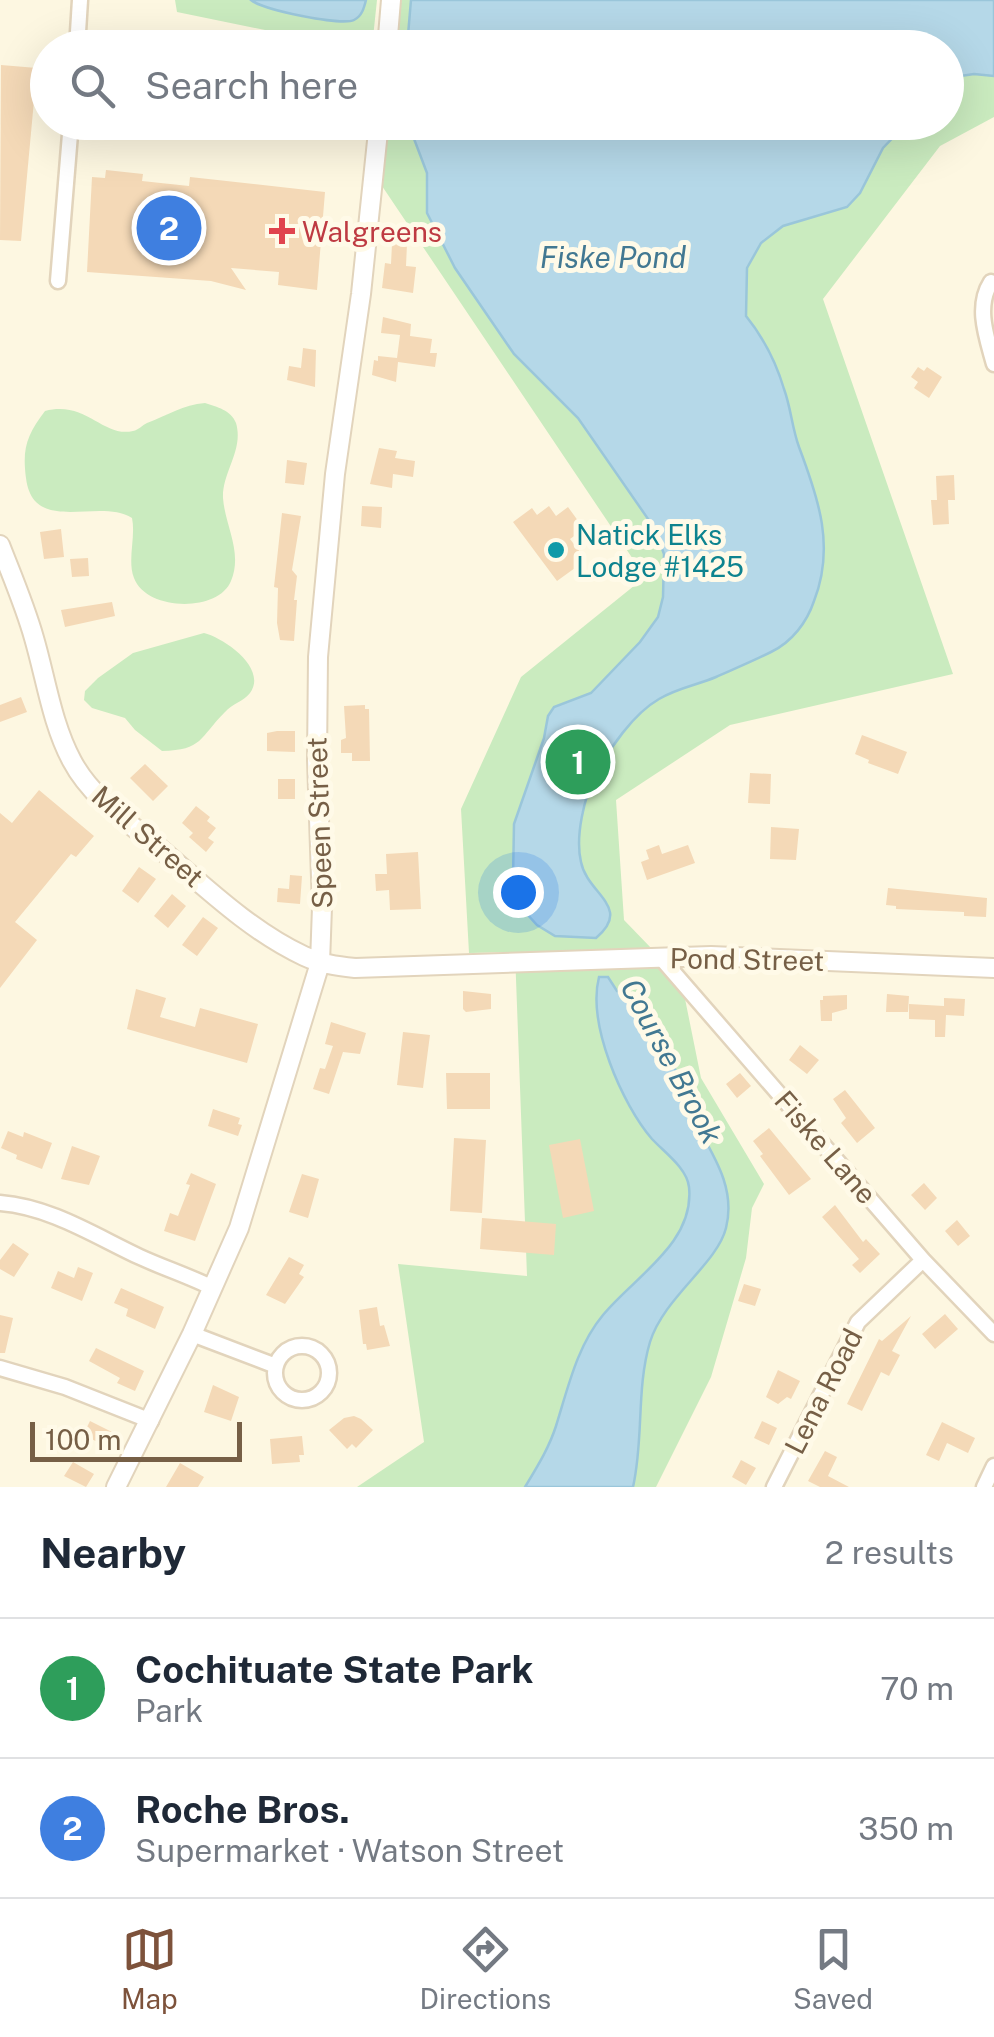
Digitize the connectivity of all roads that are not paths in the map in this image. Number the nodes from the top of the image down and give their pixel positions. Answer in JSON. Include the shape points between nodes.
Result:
{"nodes":[{"id":1,"x":80,"y":0,"type":"edge"},
{"id":2,"x":391,"y":0,"type":"edge"},
{"id":3,"x":78,"y":30,"type":"edge"},
{"id":4,"x":388,"y":30,"type":"edge"},
{"id":5,"x":70,"y":140,"type":"edge"},
{"id":6,"x":377,"y":140,"type":"edge"},
{"id":7,"x":58,"y":281,"type":"dead end"},
{"id":8,"x":990,"y":282,"type":"dead end"},
{"id":9,"x":994,"y":364,"type":"edge"},
{"id":10,"x":0,"y":545,"type":"edge"},
{"id":11,"x":661,"y":958,"type":"junction"},
{"id":12,"x":320,"y":963,"type":"junction"},
{"id":13,"x":994,"y":968,"type":"edge"},
{"id":14,"x":0,"y":1202,"type":"edge"},
{"id":15,"x":923,"y":1260,"type":"junction"},
{"id":16,"x":213,"y":1288,"type":"junction"},
{"id":17,"x":192,"y":1334,"type":"junction"},
{"id":18,"x":994,"y":1334,"type":"edge"},
{"id":19,"x":276,"y":1366,"type":"dead end"},
{"id":20,"x":0,"y":1368,"type":"edge"},
{"id":21,"x":151,"y":1421,"type":"junction"},
{"id":22,"x":994,"y":1466,"type":"edge"},
{"id":23,"x":116,"y":1487,"type":"edge"},
{"id":24,"x":774,"y":1487,"type":"edge"},
{"id":25,"x":984,"y":1487,"type":"edge"}],
"edges":[{"from":1,"to":3,"type":"street"},
{"from":2,"to":4,"type":"street"},
{"from":5,"to":7,"type":"street"},
{"from":6,"to":12,"type":"street","name":"Speen Street","via":[[318,657]]},
{"from":8,"to":9,"type":"street","via":[[983,312]]},
{"from":10,"to":12,"type":"street","name":"Mill Street","via":[[60,734],[84,779],[237,912]]},
{"from":11,"to":12,"type":"street","name":"Pond Street","via":[[355,968]]},
{"from":11,"to":13,"type":"street","name":"Pond Street"},
{"from":11,"to":15,"type":"street","name":"Fiske Lane"},
{"from":12,"to":16,"type":"street","name":"Speen Street","via":[[260,1168]]},
{"from":14,"to":16,"type":"street","via":[[88,1230]]},
{"from":15,"to":18,"type":"street","name":"Fiske Lane"},
{"from":15,"to":24,"type":"street","name":"Lena Road","via":[[858,1322]]},
{"from":16,"to":17,"type":"street","name":"Speen Street"},
{"from":17,"to":19,"type":"street"},
{"from":17,"to":21,"type":"street","name":"Speen Street"},
{"from":20,"to":21,"type":"street"},
{"from":21,"to":23,"type":"street","name":"Speen Street"},
{"from":22,"to":25,"type":"street"}]}
